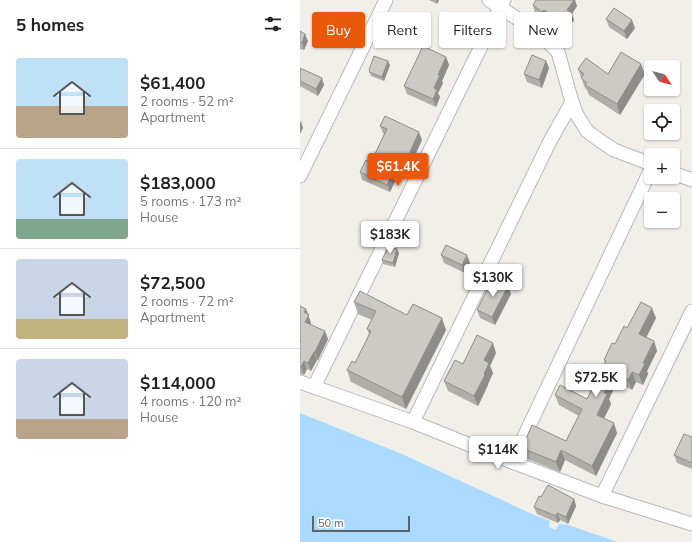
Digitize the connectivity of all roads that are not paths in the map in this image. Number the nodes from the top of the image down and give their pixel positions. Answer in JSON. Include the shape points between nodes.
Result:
{"nodes":[{"id":1,"x":386,"y":0,"type":"edge"},
{"id":2,"x":498,"y":2,"type":"edge"},
{"id":3,"x":572,"y":102,"type":"junction"},
{"id":4,"x":644,"y":161,"type":"edge"},
{"id":5,"x":300,"y":176,"type":"edge"},
{"id":6,"x":680,"y":176,"type":"edge"},
{"id":7,"x":692,"y":180,"type":"edge"},
{"id":8,"x":644,"y":184,"type":"edge"},
{"id":9,"x":692,"y":311,"type":"edge"},
{"id":10,"x":300,"y":382,"type":"edge"},
{"id":11,"x":314,"y":387,"type":"junction"},
{"id":12,"x":413,"y":422,"type":"junction"},
{"id":13,"x":512,"y":462,"type":"junction"},
{"id":14,"x":602,"y":496,"type":"junction"},
{"id":15,"x":692,"y":524,"type":"edge"}],
"edges":[{"from":1,"to":5,"type":"street"},
{"from":2,"to":3,"type":"street","via":[[539,33],[558,52]]},
{"from":2,"to":11,"type":"street"},
{"from":3,"to":4,"type":"street","via":[[587,131],[614,150]]},
{"from":3,"to":12,"type":"street","via":[[550,141]]},
{"from":6,"to":7,"type":"street"},
{"from":8,"to":13,"type":"street"},
{"from":9,"to":14,"type":"street"},
{"from":10,"to":11,"type":"street"},
{"from":11,"to":12,"type":"street"},
{"from":12,"to":13,"type":"street"},
{"from":13,"to":14,"type":"street"},
{"from":14,"to":15,"type":"street"}]}
